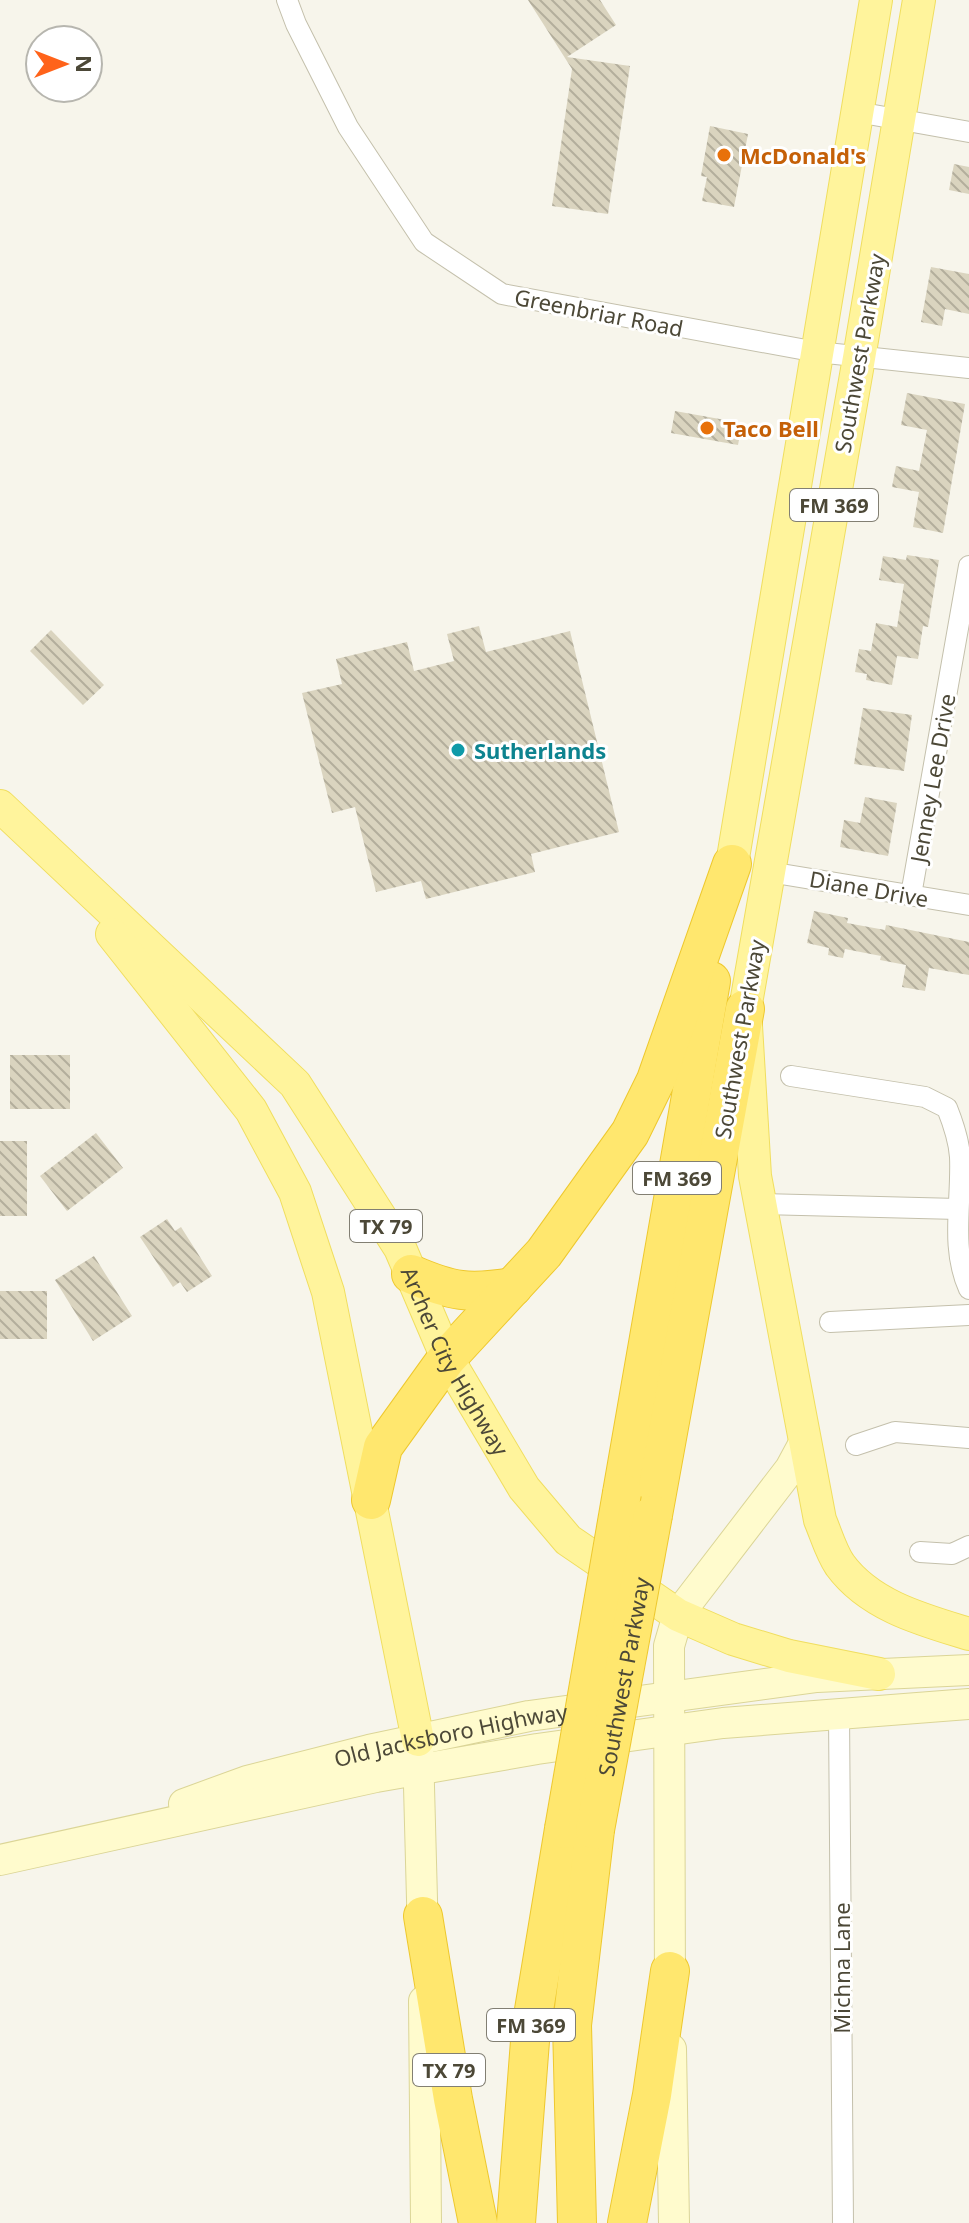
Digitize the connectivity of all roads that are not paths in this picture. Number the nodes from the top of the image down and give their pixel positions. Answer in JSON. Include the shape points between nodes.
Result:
{"nodes":[{"id":1,"x":287,"y":0,"type":"edge"},
{"id":2,"x":876,"y":0,"type":"edge"},
{"id":3,"x":919,"y":0,"type":"edge"},
{"id":4,"x":857,"y":112,"type":"junction"},
{"id":5,"x":898,"y":119,"type":"junction"},
{"id":6,"x":969,"y":132,"type":"edge"},
{"id":7,"x":817,"y":352,"type":"junction"},
{"id":8,"x":859,"y":358,"type":"junction"},
{"id":9,"x":969,"y":368,"type":"edge"},
{"id":10,"x":969,"y":566,"type":"edge"},
{"id":11,"x":772,"y":624,"type":"junction"},
{"id":12,"x":812,"y":632,"type":"junction"},
{"id":13,"x":0,"y":806,"type":"edge"},
{"id":14,"x":54,"y":859,"type":"junction"},
{"id":15,"x":732,"y":864,"type":"junction"},
{"id":16,"x":769,"y":872,"type":"junction"},
{"id":17,"x":911,"y":895,"type":"junction"},
{"id":18,"x":969,"y":905,"type":"edge"},
{"id":19,"x":745,"y":1009,"type":"junction"},
{"id":20,"x":791,"y":1076,"type":"dead end"},
{"id":21,"x":760,"y":1204,"type":"junction"},
{"id":22,"x":958,"y":1209,"type":"junction"},
{"id":23,"x":411,"y":1274,"type":"junction"},
{"id":24,"x":513,"y":1287,"type":"junction"},
{"id":25,"x":969,"y":1289,"type":"edge"},
{"id":26,"x":969,"y":1315,"type":"edge"},
{"id":27,"x":830,"y":1322,"type":"dead end"},
{"id":28,"x":447,"y":1358,"type":"junction"},
{"id":29,"x":969,"y":1438,"type":"edge"},
{"id":30,"x":804,"y":1443,"type":"junction"},
{"id":31,"x":856,"y":1445,"type":"dead end"},
{"id":32,"x":371,"y":1500,"type":"junction"},
{"id":33,"x":969,"y":1546,"type":"edge"},
{"id":34,"x":920,"y":1552,"type":"dead end"},
{"id":35,"x":678,"y":1615,"type":"junction"},
{"id":36,"x":969,"y":1634,"type":"edge"},
{"id":37,"x":969,"y":1670,"type":"edge"},
{"id":38,"x":879,"y":1674,"type":"junction"},
{"id":39,"x":671,"y":1696,"type":"junction"},
{"id":40,"x":969,"y":1704,"type":"edge"},
{"id":41,"x":839,"y":1713,"type":"junction"},
{"id":42,"x":671,"y":1730,"type":"junction"},
{"id":43,"x":419,"y":1755,"type":"junction"},
{"id":44,"x":579,"y":1830,"type":"junction"},
{"id":45,"x":0,"y":1860,"type":"edge"},
{"id":46,"x":423,"y":1916,"type":"junction"},
{"id":47,"x":670,"y":1971,"type":"junction"},
{"id":48,"x":426,"y":2223,"type":"edge"},
{"id":49,"x":478,"y":2223,"type":"edge"},
{"id":50,"x":516,"y":2223,"type":"edge"},
{"id":51,"x":577,"y":2223,"type":"edge"},
{"id":52,"x":627,"y":2223,"type":"edge"},
{"id":53,"x":674,"y":2223,"type":"edge"},
{"id":54,"x":843,"y":2223,"type":"edge"}],
"edges":[{"from":1,"to":7,"type":"street","name":"Greenbriar Road","via":[[348,127],[424,242],[502,294]]},
{"from":2,"to":4,"type":"main road","name":"Southwest Parkway","number":"FM 369"},
{"from":3,"to":5,"type":"main road","name":"Southwest Parkway","number":"FM 369"},
{"from":4,"to":5,"type":"street"},
{"from":4,"to":7,"type":"main road","name":"Southwest Parkway","number":"FM 369"},
{"from":5,"to":6,"type":"street"},
{"from":5,"to":8,"type":"main road","name":"Southwest Parkway","number":"FM 369"},
{"from":7,"to":8,"type":"street","name":"Greenbriar Road"},
{"from":7,"to":11,"type":"main road","name":"Southwest Parkway","number":"FM 369"},
{"from":8,"to":9,"type":"street","name":"Greenbriar Road"},
{"from":8,"to":12,"type":"main road","name":"Southwest Parkway","number":"FM 369"},
{"from":10,"to":17,"type":"street","name":"Jenney Lee Drive"},
{"from":11,"to":12,"type":"main road"},
{"from":11,"to":15,"type":"main road","name":"Southwest Parkway","number":"FM 369"},
{"from":12,"to":16,"type":"main road","name":"Southwest Parkway","number":"FM 369"},
{"from":13,"to":14,"type":"main road","name":"Archer City Highway","number":"TX 79"},
{"from":14,"to":23,"type":"main road","name":"Archer City Highway","number":"TX 79","via":[[295,1084],[400,1248]]},
{"from":14,"to":32,"type":"main road","name":"Archer City Highway","number":"TX 79","via":[[251,1110],[295,1192],[328,1292]]},
{"from":15,"to":24,"type":"highway","via":[[661,1067],[630,1133],[544,1253]]},
{"from":15,"to":44,"type":"highway","name":"Southwest Parkway","number":"FM 369","bridge":true,"via":[[622,1493]]},
{"from":16,"to":17,"type":"street","name":"Diane Drive"},
{"from":16,"to":19,"type":"main road","name":"Southwest Parkway","number":"FM 369"},
{"from":17,"to":18,"type":"street","name":"Diane Drive"},
{"from":19,"to":21,"type":"main road"},
{"from":19,"to":44,"type":"highway","name":"Southwest Parkway","number":"FM 369","bridge":true,"via":[[653,1515]]},
{"from":20,"to":22,"type":"street","via":[[925,1097],[947,1108],[960,1155]]},
{"from":21,"to":22,"type":"street"},
{"from":21,"to":30,"type":"main road"},
{"from":22,"to":25,"type":"street","via":[[960,1269]]},
{"from":23,"to":24,"type":"highway","via":[[443,1288],[478,1293]]},
{"from":23,"to":28,"type":"main road","name":"Archer City Highway","number":"TX 79"},
{"from":24,"to":28,"type":"highway"},
{"from":26,"to":27,"type":"street"},
{"from":28,"to":32,"type":"highway","via":[[383,1447]]},
{"from":28,"to":35,"type":"main road","name":"Archer City Highway","number":"TX 79","via":[[524,1488],[568,1540]]},
{"from":29,"to":31,"type":"street","via":[[895,1432]]},
{"from":30,"to":35,"type":"main road","name":"Southwest Parkway","via":[[790,1469]]},
{"from":30,"to":36,"type":"main road","via":[[820,1520],[840,1564],[871,1595],[914,1617]]},
{"from":32,"to":43,"type":"main road","name":"Archer City Highway","number":"TX 79"},
{"from":33,"to":34,"type":"street","via":[[952,1554]]},
{"from":35,"to":38,"type":"main road","name":"Archer City Highway","number":"TX 79","via":[[789,1656]]},
{"from":35,"to":39,"type":"main road","name":"Southwest Parkway","via":[[669,1646]]},
{"from":37,"to":38,"type":"main road","name":"Old Jacksboro Highway"},
{"from":38,"to":39,"type":"main road","name":"Old Jacksboro Highway"},
{"from":39,"to":42,"type":"main road","name":"Southwest Parkway"},
{"from":39,"to":43,"type":"main road","name":"Old Jacksboro Highway","via":[[529,1716]]},
{"from":40,"to":41,"type":"main road","name":"Old Jacksboro Highway"},
{"from":41,"to":42,"type":"main road","name":"Old Jacksboro Highway"},
{"from":41,"to":54,"type":"street","name":"Michna Lane"},
{"from":42,"to":43,"type":"main road","name":"Old Jacksboro Highway"},
{"from":42,"to":47,"type":"main road","name":"Southwest Parkway"},
{"from":43,"to":45,"type":"main road","name":"Old Jacksboro Highway","via":[[247,1781],[89,1839]]},
{"from":43,"to":46,"type":"main road","number":"TX 79"},
{"from":44,"to":50,"type":"highway","name":"Southwest Parkway","number":"FM 369","via":[[531,2028]]},
{"from":44,"to":51,"type":"highway","name":"Southwest Parkway","number":"FM 369","via":[[572,2025]]},
{"from":46,"to":48,"type":"main road"},
{"from":46,"to":49,"type":"highway","number":"TX 79"},
{"from":47,"to":52,"type":"highway"},
{"from":47,"to":53,"type":"main road","name":"Southwest Parkway"}]}
